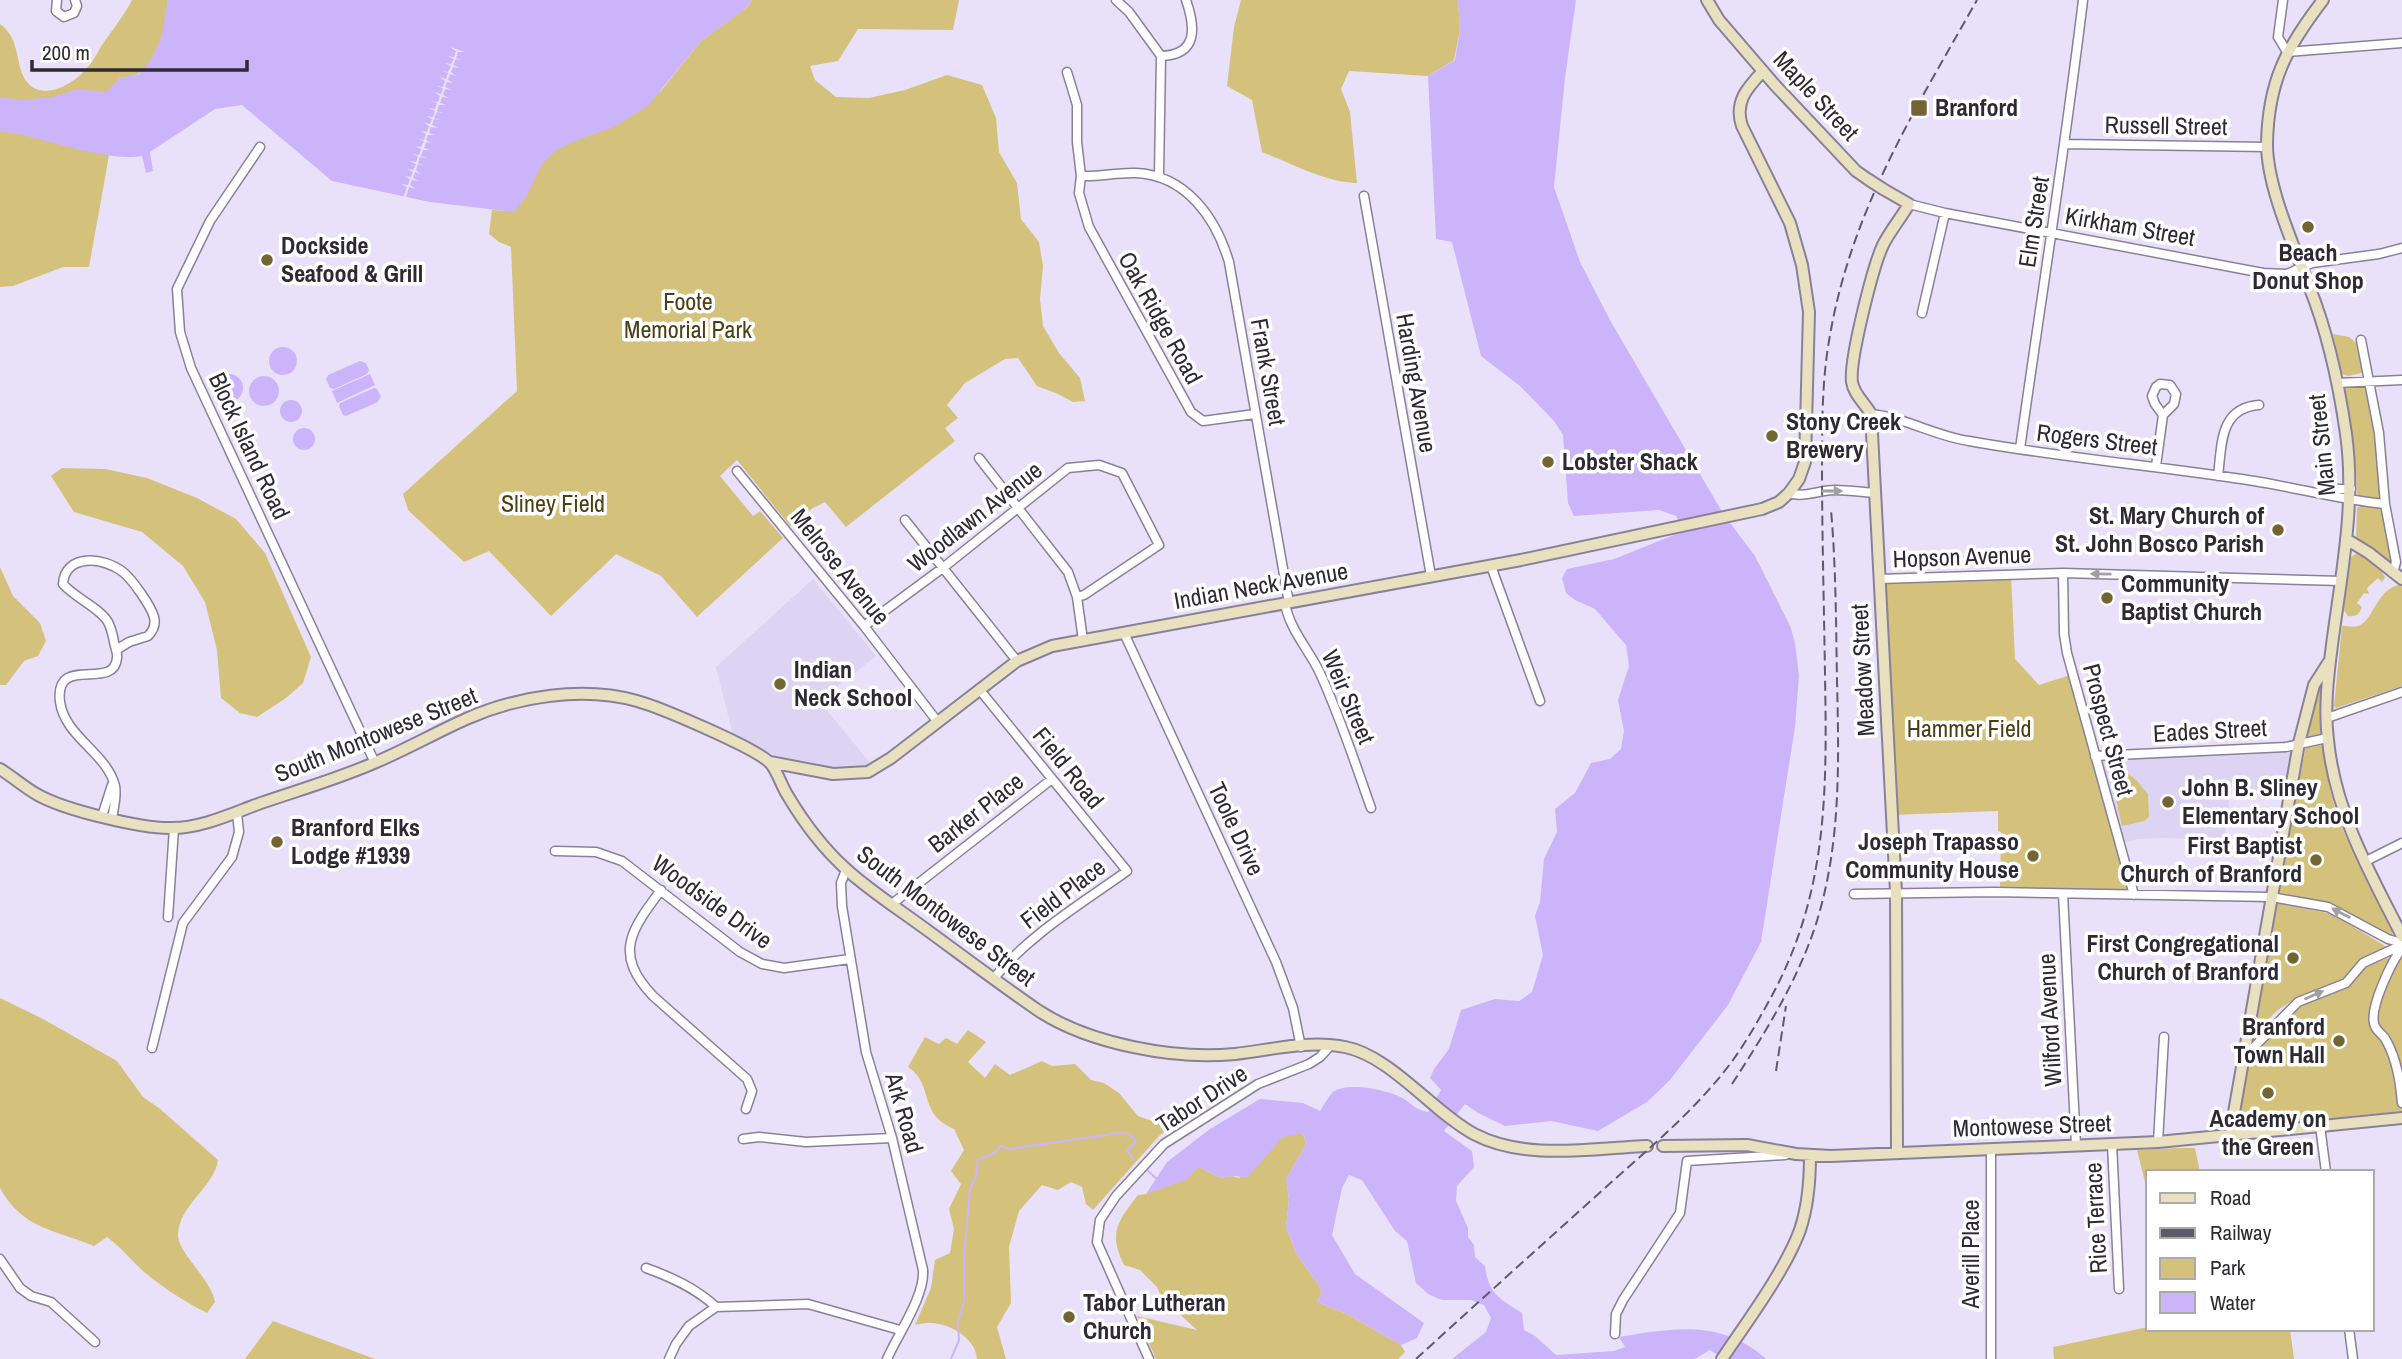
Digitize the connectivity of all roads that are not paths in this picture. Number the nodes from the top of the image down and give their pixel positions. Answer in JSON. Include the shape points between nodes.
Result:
{"nodes":[{"id":1,"x":55,"y":0,"type":"edge"},
{"id":2,"x":75,"y":0,"type":"edge"},
{"id":3,"x":1115,"y":0,"type":"edge"},
{"id":4,"x":1186,"y":0,"type":"edge"},
{"id":5,"x":1707,"y":0,"type":"edge"},
{"id":6,"x":2083,"y":0,"type":"edge"},
{"id":7,"x":2283,"y":0,"type":"edge"},
{"id":8,"x":2323,"y":0,"type":"edge"},
{"id":9,"x":2402,"y":43,"type":"edge"},
{"id":10,"x":2287,"y":52,"type":"junction"},
{"id":11,"x":1161,"y":56,"type":"junction"},
{"id":12,"x":1763,"y":71,"type":"junction"},
{"id":13,"x":1067,"y":72,"type":"dead end"},
{"id":14,"x":2065,"y":144,"type":"junction"},
{"id":15,"x":260,"y":147,"type":"dead end"},
{"id":16,"x":2267,"y":147,"type":"junction"},
{"id":17,"x":1159,"y":175,"type":"junction"},
{"id":18,"x":1082,"y":176,"type":"junction"},
{"id":19,"x":1364,"y":196,"type":"dead end"},
{"id":20,"x":1909,"y":204,"type":"junction"},
{"id":21,"x":1945,"y":213,"type":"junction"},
{"id":22,"x":2050,"y":232,"type":"junction"},
{"id":23,"x":2402,"y":248,"type":"edge"},
{"id":24,"x":2302,"y":268,"type":"junction"},
{"id":25,"x":1922,"y":313,"type":"dead end"},
{"id":26,"x":2361,"y":340,"type":"dead end"},
{"id":27,"x":2402,"y":380,"type":"edge"},
{"id":28,"x":2370,"y":381,"type":"junction"},
{"id":29,"x":2337,"y":383,"type":"junction"},
{"id":30,"x":2259,"y":405,"type":"dead end"},
{"id":31,"x":1255,"y":414,"type":"junction"},
{"id":32,"x":1871,"y":414,"type":"junction"},
{"id":33,"x":2164,"y":415,"type":"dead end"},
{"id":34,"x":2020,"y":449,"type":"junction"},
{"id":35,"x":979,"y":458,"type":"dead end"},
{"id":36,"x":2156,"y":466,"type":"junction"},
{"id":37,"x":737,"y":471,"type":"dead end"},
{"id":38,"x":2218,"y":476,"type":"junction"},
{"id":39,"x":1790,"y":493,"type":"junction"},
{"id":40,"x":1876,"y":493,"type":"junction"},
{"id":41,"x":2351,"y":495,"type":"junction"},
{"id":42,"x":2385,"y":503,"type":"junction"},
{"id":43,"x":1020,"y":509,"type":"junction"},
{"id":44,"x":905,"y":520,"type":"dead end"},
{"id":45,"x":2346,"y":539,"type":"junction"},
{"id":46,"x":1491,"y":566,"type":"junction"},
{"id":47,"x":944,"y":567,"type":"junction"},
{"id":48,"x":2063,"y":573,"type":"junction"},
{"id":49,"x":1431,"y":576,"type":"junction"},
{"id":50,"x":2398,"y":576,"type":"edge"},
{"id":51,"x":1879,"y":579,"type":"junction"},
{"id":52,"x":2341,"y":581,"type":"junction"},
{"id":53,"x":1077,"y":597,"type":"junction"},
{"id":54,"x":1287,"y":603,"type":"junction"},
{"id":55,"x":864,"y":626,"type":"junction"},
{"id":56,"x":1124,"y":633,"type":"junction"},
{"id":57,"x":1083,"y":640,"type":"junction"},
{"id":58,"x":116,"y":650,"type":"junction"},
{"id":59,"x":2331,"y":658,"type":"junction"},
{"id":60,"x":1017,"y":661,"type":"junction"},
{"id":61,"x":979,"y":689,"type":"junction"},
{"id":62,"x":2402,"y":692,"type":"edge"},
{"id":63,"x":1540,"y":701,"type":"dead end"},
{"id":64,"x":2327,"y":718,"type":"junction"},
{"id":65,"x":937,"y":721,"type":"junction"},
{"id":66,"x":2327,"y":738,"type":"junction"},
{"id":67,"x":2299,"y":743,"type":"junction"},
{"id":68,"x":2095,"y":756,"type":"junction"},
{"id":69,"x":770,"y":762,"type":"junction"},
{"id":70,"x":375,"y":763,"type":"junction"},
{"id":71,"x":0,"y":769,"type":"edge"},
{"id":72,"x":1052,"y":779,"type":"junction"},
{"id":73,"x":1371,"y":808,"type":"dead end"},
{"id":74,"x":237,"y":813,"type":"junction"},
{"id":75,"x":107,"y":817,"type":"junction"},
{"id":76,"x":174,"y":828,"type":"junction"},
{"id":77,"x":2402,"y":843,"type":"edge"},
{"id":78,"x":555,"y":851,"type":"dead end"},
{"id":79,"x":2364,"y":862,"type":"junction"},
{"id":80,"x":846,"y":870,"type":"junction"},
{"id":81,"x":1127,"y":871,"type":"joint"},
{"id":82,"x":661,"y":890,"type":"junction"},
{"id":83,"x":1896,"y":892,"type":"junction"},
{"id":84,"x":1854,"y":894,"type":"dead end"},
{"id":85,"x":2063,"y":894,"type":"junction"},
{"id":86,"x":2134,"y":895,"type":"junction"},
{"id":87,"x":2271,"y":897,"type":"junction"},
{"id":88,"x":892,"y":904,"type":"junction"},
{"id":89,"x":168,"y":917,"type":"dead end"},
{"id":90,"x":2402,"y":936,"type":"edge"},
{"id":91,"x":2402,"y":945,"type":"edge"},
{"id":92,"x":850,"y":959,"type":"junction"},
{"id":93,"x":994,"y":978,"type":"junction"},
{"id":94,"x":2164,"y":1037,"type":"dead end"},
{"id":95,"x":1330,"y":1046,"type":"junction"},
{"id":96,"x":1300,"y":1047,"type":"junction"},
{"id":97,"x":152,"y":1048,"type":"dead end"},
{"id":98,"x":2244,"y":1053,"type":"junction"},
{"id":99,"x":2402,"y":1103,"type":"edge"},
{"id":100,"x":746,"y":1109,"type":"dead end"},
{"id":101,"x":2402,"y":1118,"type":"edge"},
{"id":102,"x":2319,"y":1126,"type":"junction"},
{"id":103,"x":2230,"y":1135,"type":"junction"},
{"id":104,"x":892,"y":1138,"type":"junction"},
{"id":105,"x":743,"y":1139,"type":"dead end"},
{"id":106,"x":2158,"y":1142,"type":"junction"},
{"id":107,"x":2112,"y":1144,"type":"junction"},
{"id":108,"x":2076,"y":1145,"type":"junction"},
{"id":109,"x":1647,"y":1146,"type":"dead end"},
{"id":110,"x":1663,"y":1146,"type":"dead end"},
{"id":111,"x":1991,"y":1149,"type":"junction"},
{"id":112,"x":1897,"y":1152,"type":"junction"},
{"id":113,"x":1795,"y":1154,"type":"junction"},
{"id":114,"x":1810,"y":1156,"type":"junction"},
{"id":115,"x":2326,"y":1170,"type":"edge"},
{"id":116,"x":0,"y":1259,"type":"edge"},
{"id":117,"x":646,"y":1268,"type":"dead end"},
{"id":118,"x":2119,"y":1289,"type":"dead end"},
{"id":119,"x":716,"y":1307,"type":"junction"},
{"id":120,"x":901,"y":1330,"type":"junction"},
{"id":121,"x":2348,"y":1331,"type":"edge"},
{"id":122,"x":1615,"y":1334,"type":"dead end"},
{"id":123,"x":95,"y":1342,"type":"dead end"},
{"id":124,"x":668,"y":1359,"type":"edge"},
{"id":125,"x":887,"y":1359,"type":"edge"},
{"id":126,"x":1149,"y":1359,"type":"edge"},
{"id":127,"x":1722,"y":1359,"type":"edge"},
{"id":128,"x":1991,"y":1359,"type":"edge"},
{"id":129,"x":2353,"y":1359,"type":"edge"}],
"edges":[{"from":1,"to":2,"type":"street","via":[[56,11],[64,17],[74,13]]},
{"from":3,"to":11,"type":"street"},
{"from":4,"to":11,"type":"street","via":[[1194,26],[1189,40],[1181,52]]},
{"from":5,"to":12,"type":"main road","name":"Maple Street"},
{"from":6,"to":14,"type":"street","name":"Elm Street"},
{"from":7,"to":10,"type":"street","via":[[2278,37]]},
{"from":8,"to":10,"type":"main road","name":"Main Street"},
{"from":9,"to":10,"type":"street"},
{"from":10,"to":16,"type":"main road","name":"Main Street","via":[[2272,95]]},
{"from":11,"to":17,"type":"street"},
{"from":12,"to":20,"type":"main road","name":"Maple Street","bridge":true,"via":[[1856,171]]},
{"from":12,"to":39,"type":"main road","via":[[1742,97],[1739,116],[1790,223],[1809,312],[1806,452]]},
{"from":13,"to":18,"type":"street","name":"Oak Ridge Road","via":[[1077,105]]},
{"from":14,"to":16,"type":"street","name":"Russell Street"},
{"from":14,"to":22,"type":"street","name":"Elm Street"},
{"from":15,"to":70,"type":"street","name":"Block Island Road","via":[[210,221],[183,273],[177,289],[180,332],[197,380]]},
{"from":16,"to":24,"type":"main road","name":"Main Street","via":[[2276,191]]},
{"from":17,"to":18,"type":"street"},
{"from":17,"to":31,"type":"street","name":"Frank Street","via":[[1199,203],[1224,245]]},
{"from":18,"to":31,"type":"street","name":"Oak Ridge Road","via":[[1079,193],[1089,227],[1191,412],[1203,421]]},
{"from":19,"to":49,"type":"street","name":"Harding Avenue"},
{"from":20,"to":21,"type":"street","name":"Kirkham Street"},
{"from":20,"to":32,"type":"main road","name":"Meadow Street","via":[[1877,261],[1854,356],[1852,385]]},
{"from":21,"to":22,"type":"street","name":"Kirkham Street"},
{"from":21,"to":25,"type":"street"},
{"from":22,"to":24,"type":"street","name":"Kirkham Street","via":[[2263,273],[2287,274]]},
{"from":22,"to":34,"type":"street","name":"Elm Street"},
{"from":23,"to":24,"type":"street","name":"Kirkham Street"},
{"from":24,"to":29,"type":"main road","name":"Main Street"},
{"from":26,"to":28,"type":"street"},
{"from":27,"to":28,"type":"street"},
{"from":28,"to":29,"type":"street"},
{"from":28,"to":42,"type":"street"},
{"from":29,"to":41,"type":"main road","name":"Main Street"},
{"from":30,"to":38,"type":"street","via":[[2239,410],[2228,422]]},
{"from":31,"to":54,"type":"street","name":"Frank Street"},
{"from":32,"to":34,"type":"street","name":"Rogers Street","via":[[1965,441]]},
{"from":32,"to":40,"type":"main road","name":"Meadow Street"},
{"from":33,"to":36,"type":"street"},
{"from":34,"to":36,"type":"street","name":"Rogers Street"},
{"from":35,"to":43,"type":"street"},
{"from":36,"to":38,"type":"street","name":"Rogers Street"},
{"from":37,"to":55,"type":"street","name":"Melrose Avenue"},
{"from":38,"to":41,"type":"street","name":"Rogers Street"},
{"from":39,"to":40,"type":"street","name":"Indian Neck Avenue","one_way":true},
{"from":39,"to":46,"type":"main road","name":"Indian Neck Avenue","via":[[1772,506]]},
{"from":40,"to":51,"type":"main road","name":"Meadow Street"},
{"from":41,"to":42,"type":"street","name":"Rogers Street"},
{"from":41,"to":45,"type":"main road","name":"Main Street"},
{"from":42,"to":50,"type":"street"},
{"from":43,"to":47,"type":"street","name":"Woodlawn Avenue"},
{"from":43,"to":53,"type":"street","via":[[1068,572]]},
{"from":43,"to":53,"type":"street","name":"Woodlawn Avenue","via":[[1068,468],[1099,465],[1122,473],[1159,545]]},
{"from":44,"to":47,"type":"street"},
{"from":45,"to":50,"type":"main road"},
{"from":45,"to":52,"type":"main road","name":"Main Street"},
{"from":46,"to":49,"type":"main road","name":"Indian Neck Avenue"},
{"from":46,"to":63,"type":"street"},
{"from":47,"to":55,"type":"street","name":"Woodlawn Avenue"},
{"from":47,"to":60,"type":"street"},
{"from":48,"to":51,"type":"street","name":"Hopson Avenue"},
{"from":52,"to":48,"type":"street","name":"Hopson Avenue","one_way":true},
{"from":48,"to":68,"type":"street","name":"Prospect Street","via":[[2064,634]]},
{"from":49,"to":54,"type":"main road","name":"Indian Neck Avenue"},
{"from":51,"to":83,"type":"main road","name":"Meadow Street"},
{"from":52,"to":59,"type":"main road","name":"Main Street"},
{"from":53,"to":57,"type":"street"},
{"from":54,"to":56,"type":"main road","name":"Indian Neck Avenue"},
{"from":54,"to":73,"type":"street","name":"Weir Street","via":[[1289,617],[1331,700]]},
{"from":55,"to":65,"type":"street","name":"Melrose Avenue"},
{"from":56,"to":57,"type":"main road","name":"Indian Neck Avenue"},
{"from":56,"to":96,"type":"street","name":"Toole Drive","via":[[1276,962],[1293,1008]]},
{"from":57,"to":60,"type":"main road","name":"Indian Neck Avenue","via":[[1041,649]]},
{"from":58,"to":58,"type":"street","via":[[107,621],[63,584],[70,567],[81,561],[98,561],[123,572],[154,616],[155,625],[148,636]]},
{"from":58,"to":75,"type":"street","via":[[114,667],[107,672],[67,677],[60,702],[68,723],[113,783],[115,798]]},
{"from":59,"to":64,"type":"main road","name":"Main Street"},
{"from":59,"to":67,"type":"main road","via":[[2314,685]]},
{"from":60,"to":61,"type":"main road","name":"Indian Neck Avenue"},
{"from":61,"to":65,"type":"main road","name":"Indian Neck Avenue"},
{"from":61,"to":72,"type":"street","name":"Field Road"},
{"from":62,"to":64,"type":"street"},
{"from":64,"to":66,"type":"main road","name":"Main Street"},
{"from":65,"to":69,"type":"main road","name":"Indian Neck Avenue","via":[[868,772],[833,774]]},
{"from":66,"to":67,"type":"street","name":"Eades Street"},
{"from":66,"to":79,"type":"main road","name":"Main Street","via":[[2340,805]]},
{"from":67,"to":68,"type":"street","name":"Eades Street"},
{"from":67,"to":87,"type":"main road"},
{"from":68,"to":86,"type":"street","name":"Prospect Street"},
{"from":69,"to":70,"type":"main road","name":"South Montowese Street","via":[[740,744],[641,702],[587,694],[542,698],[471,717]]},
{"from":69,"to":80,"type":"main road","name":"South Montowese Street","via":[[808,826]]},
{"from":70,"to":74,"type":"main road","name":"South Montowese Street"},
{"from":71,"to":75,"type":"main road","name":"South Montowese Street","via":[[37,795]]},
{"from":72,"to":81,"type":"street","name":"Field Road"},
{"from":72,"to":88,"type":"street","name":"Barker Place"},
{"from":74,"to":76,"type":"main road","name":"South Montowese Street"},
{"from":74,"to":97,"type":"street","via":[[239,832],[232,857],[183,923]]},
{"from":75,"to":76,"type":"main road","name":"South Montowese Street","via":[[146,827]]},
{"from":76,"to":89,"type":"street"},
{"from":77,"to":79,"type":"street"},
{"from":78,"to":82,"type":"street","name":"Woodside Drive","via":[[606,855]]},
{"from":79,"to":90,"type":"main road","name":"Main Street"},
{"from":80,"to":88,"type":"main road","name":"South Montowese Street"},
{"from":80,"to":92,"type":"street","name":"Ark Road","via":[[841,893]]},
{"from":81,"to":93,"type":"street","name":"Field Place","via":[[1047,928]]},
{"from":82,"to":92,"type":"street","name":"Woodside Drive","via":[[762,964],[784,968]]},
{"from":82,"to":100,"type":"street","via":[[634,928],[633,969],[653,996],[745,1076],[752,1091]]},
{"from":83,"to":84,"type":"street"},
{"from":83,"to":85,"type":"street"},
{"from":83,"to":112,"type":"main road","name":"Meadow Street"},
{"from":85,"to":86,"type":"street"},
{"from":85,"to":108,"type":"street","name":"Wilford Avenue"},
{"from":86,"to":87,"type":"street"},
{"from":91,"to":87,"type":"street","one_way":true,"via":[[2328,907]]},
{"from":87,"to":98,"type":"main road"},
{"from":88,"to":93,"type":"main road","name":"South Montowese Street"},
{"from":98,"to":91,"type":"street","one_way":true,"via":[[2298,1002],[2346,983],[2362,963]]},
{"from":91,"to":99,"type":"street","via":[[2373,1019],[2395,1059]]},
{"from":92,"to":104,"type":"street","name":"Ark Road","via":[[866,1052]]},
{"from":93,"to":96,"type":"main road","name":"South Montowese Street","via":[[1064,1026],[1126,1045],[1209,1056]]},
{"from":94,"to":106,"type":"street"},
{"from":95,"to":96,"type":"main road","name":"South Montowese Street"},
{"from":95,"to":109,"type":"main road","name":"South Montowese Street","via":[[1370,1056],[1456,1122],[1496,1144],[1520,1150]]},
{"from":95,"to":126,"type":"street","name":"Tabor Drive","via":[[1309,1064],[1258,1084],[1164,1144],[1100,1220],[1097,1242]]},
{"from":98,"to":103,"type":"main road"},
{"from":101,"to":102,"type":"main road","name":"Montowese Street"},
{"from":102,"to":103,"type":"main road","name":"Montowese Street"},
{"from":102,"to":115,"type":"street"},
{"from":103,"to":106,"type":"main road","name":"Montowese Street"},
{"from":104,"to":105,"type":"street"},
{"from":104,"to":120,"type":"street","name":"Ark Road","via":[[923,1275],[919,1296]]},
{"from":106,"to":107,"type":"main road","name":"Montowese Street"},
{"from":107,"to":108,"type":"main road","name":"Montowese Street"},
{"from":107,"to":118,"type":"street","name":"Rice Terrace"},
{"from":108,"to":111,"type":"main road","name":"Montowese Street"},
{"from":110,"to":113,"type":"main road","name":"Montowese Street","via":[[1747,1145]]},
{"from":111,"to":112,"type":"main road","name":"Montowese Street"},
{"from":111,"to":128,"type":"street","name":"Averill Place"},
{"from":112,"to":114,"type":"main road","name":"Montowese Street"},
{"from":113,"to":114,"type":"main road","name":"Montowese Street"},
{"from":113,"to":122,"type":"street","via":[[1687,1161],[1680,1213],[1623,1300],[1616,1314]]},
{"from":114,"to":127,"type":"main road","via":[[1808,1193],[1791,1251]]},
{"from":116,"to":123,"type":"street","via":[[20,1289],[51,1302]]},
{"from":117,"to":119,"type":"street","via":[[704,1296]]},
{"from":119,"to":120,"type":"street","via":[[808,1304]]},
{"from":119,"to":124,"type":"street","via":[[689,1326]]},
{"from":120,"to":125,"type":"street","name":"Ark Road"},
{"from":121,"to":129,"type":"street"}]}
